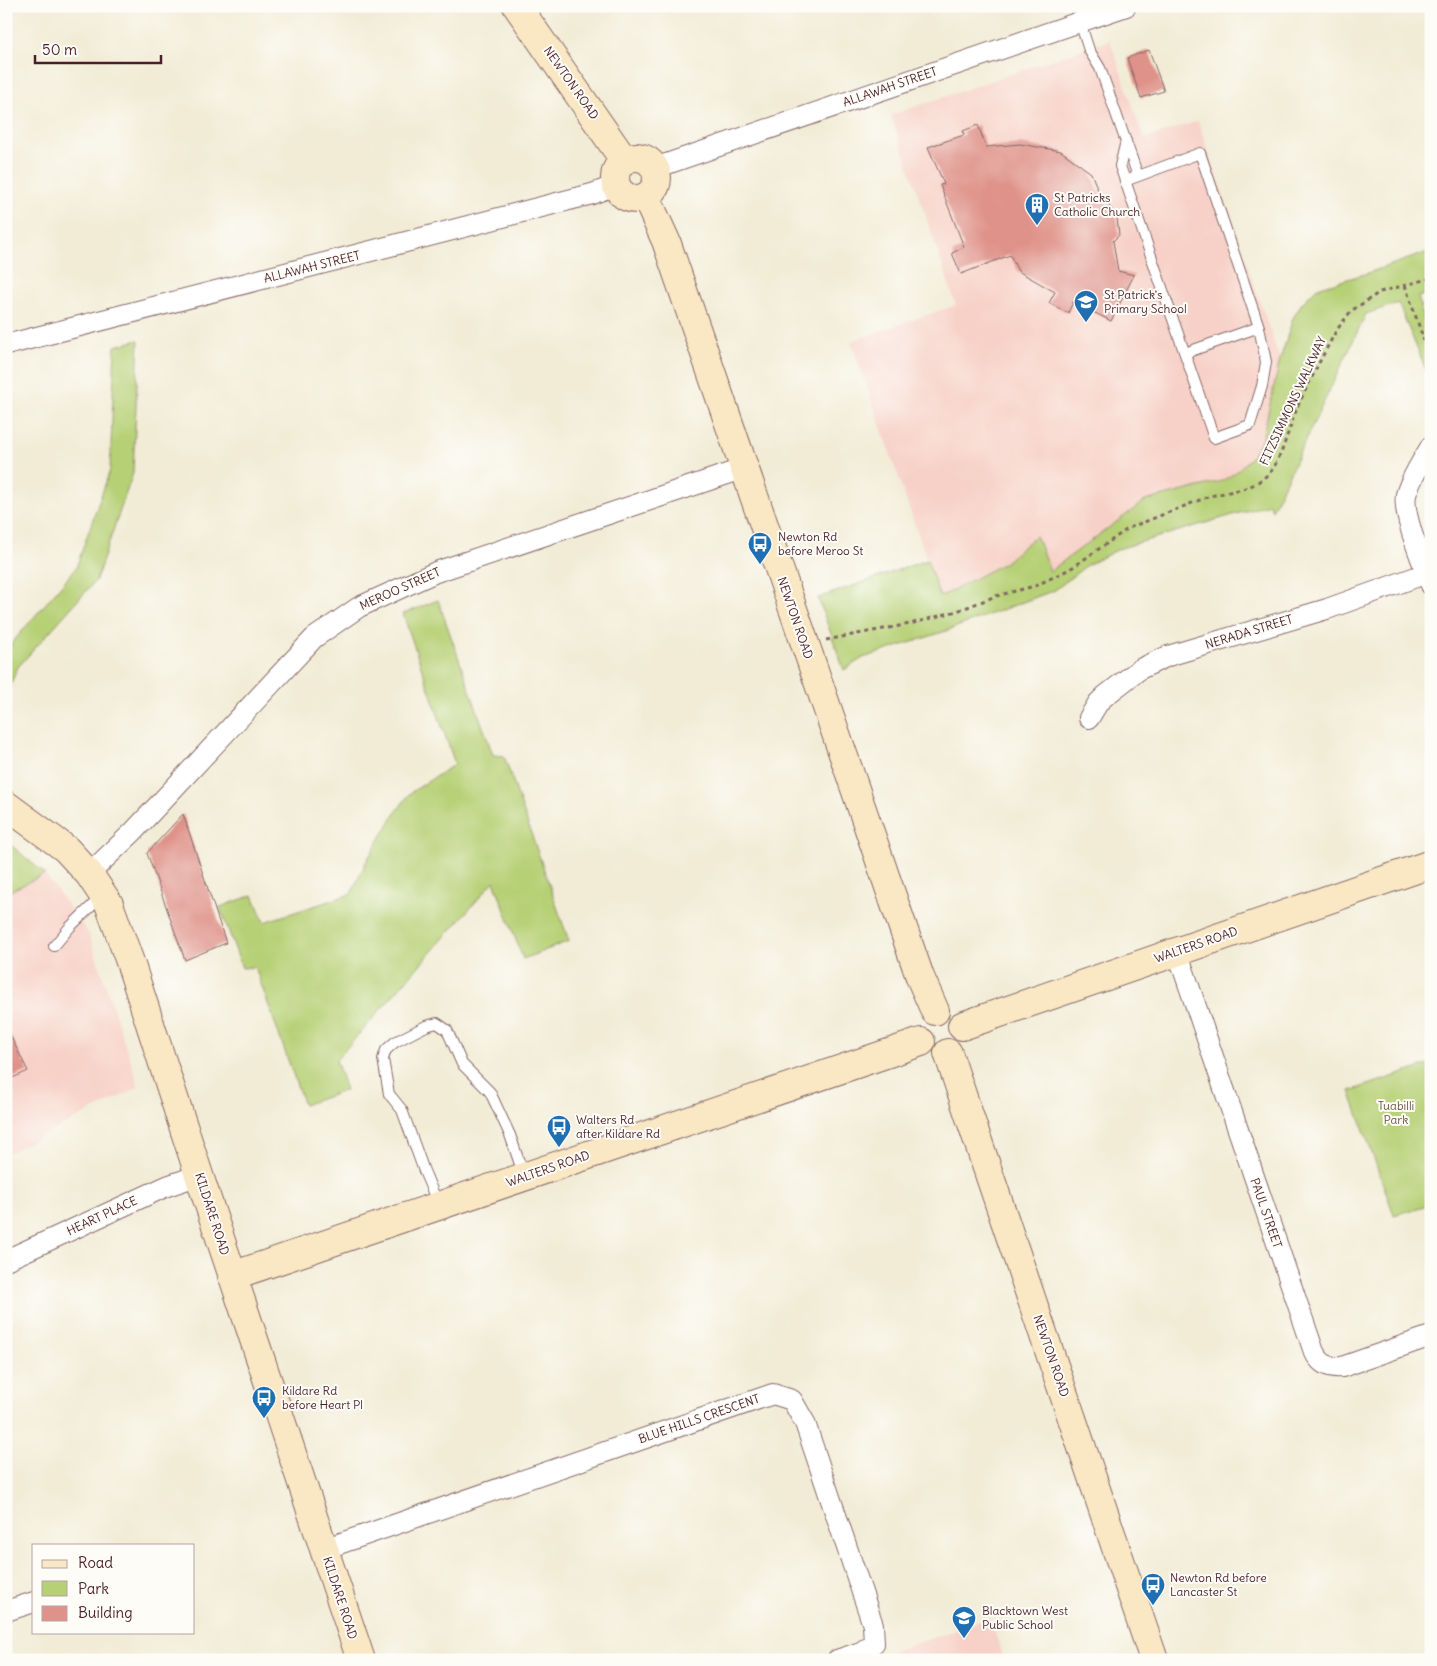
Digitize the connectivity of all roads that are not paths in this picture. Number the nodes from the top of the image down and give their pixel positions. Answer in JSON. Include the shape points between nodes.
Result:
{"nodes":[{"id":1,"x":517,"y":6,"type":"edge"},
{"id":2,"x":1126,"y":6,"type":"edge"},
{"id":3,"x":1080,"y":22,"type":"junction"},
{"id":4,"x":1126,"y":141,"type":"junction"},
{"id":5,"x":624,"y":160,"type":"junction"},
{"id":6,"x":655,"y":168,"type":"junction"},
{"id":7,"x":1138,"y":176,"type":"junction"},
{"id":8,"x":1125,"y":180,"type":"junction"},
{"id":9,"x":616,"y":185,"type":"junction"},
{"id":10,"x":646,"y":198,"type":"junction"},
{"id":11,"x":1259,"y":327,"type":"junction"},
{"id":12,"x":6,"y":344,"type":"edge"},
{"id":13,"x":1184,"y":353,"type":"junction"},
{"id":14,"x":1431,"y":446,"type":"edge"},
{"id":15,"x":745,"y":468,"type":"junction"},
{"id":16,"x":1429,"y":579,"type":"edge"},
{"id":17,"x":1089,"y":718,"type":"dead end"},
{"id":18,"x":6,"y":805,"type":"edge"},
{"id":19,"x":1431,"y":864,"type":"edge"},
{"id":20,"x":96,"y":885,"type":"junction"},
{"id":21,"x":54,"y":946,"type":"dead end"},
{"id":22,"x":1177,"y":952,"type":"junction"},
{"id":23,"x":935,"y":1011,"type":"junction"},
{"id":24,"x":962,"y":1026,"type":"junction"},
{"id":25,"x":921,"y":1042,"type":"junction"},
{"id":26,"x":948,"y":1053,"type":"junction"},
{"id":27,"x":198,"y":1175,"type":"junction"},
{"id":28,"x":524,"y":1177,"type":"junction"},
{"id":29,"x":439,"y":1206,"type":"junction"},
{"id":30,"x":6,"y":1260,"type":"edge"},
{"id":31,"x":232,"y":1276,"type":"junction"},
{"id":32,"x":1431,"y":1336,"type":"edge"},
{"id":33,"x":324,"y":1549,"type":"junction"},
{"id":34,"x":32,"y":1603,"type":"edge"},
{"id":35,"x":6,"y":1611,"type":"edge"},
{"id":36,"x":361,"y":1660,"type":"edge"},
{"id":37,"x":837,"y":1660,"type":"edge"},
{"id":38,"x":1154,"y":1660,"type":"edge"}],
"edges":[{"from":1,"to":5,"type":"main road","name":"NEWTON ROAD"},
{"from":2,"to":3,"type":"street","name":"ALLAWAH STREET"},
{"from":3,"to":4,"type":"lane"},
{"from":3,"to":6,"type":"street","name":"ALLAWAH STREET"},
{"from":4,"to":7,"type":"lane"},
{"from":4,"to":8,"type":"lane","via":[[1120,166]]},
{"from":5,"to":6,"type":"main road","via":[[643,158]]},
{"from":5,"to":9,"type":"main road","via":[[616,171]]},
{"from":6,"to":10,"type":"main road","via":[[657,183]]},
{"from":7,"to":8,"type":"lane"},
{"from":7,"to":11,"type":"lane","via":[[1200,153]]},
{"from":8,"to":13,"type":"lane"},
{"from":9,"to":10,"type":"main road","via":[[620,192],[632,199]]},
{"from":9,"to":12,"type":"street","name":"ALLAWAH STREET","via":[[582,197]]},
{"from":10,"to":15,"type":"main road","name":"NEWTON ROAD","via":[[666,240]]},
{"from":11,"to":13,"type":"lane"},
{"from":11,"to":13,"type":"lane","via":[[1266,362],[1250,425],[1214,438]]},
{"from":14,"to":16,"type":"street","via":[[1408,488],[1405,503]]},
{"from":15,"to":20,"type":"street","name":"MEROO STREET","via":[[436,572],[359,607],[314,638],[133,832]]},
{"from":15,"to":23,"type":"main road","name":"NEWTON ROAD","via":[[913,959]]},
{"from":16,"to":17,"type":"street","name":"NERADA STREET","via":[[1168,656],[1140,669],[1105,696]]},
{"from":18,"to":20,"type":"main road","name":"KILDARE ROAD","via":[[66,849]]},
{"from":19,"to":22,"type":"main road","name":"WALTERS ROAD"},
{"from":20,"to":21,"type":"lane"},
{"from":20,"to":27,"type":"main road","name":"KILDARE ROAD","via":[[109,904],[130,962]]},
{"from":22,"to":24,"type":"main road","name":"WALTERS ROAD"},
{"from":22,"to":32,"type":"street","name":"PAUL STREET","via":[[1314,1352],[1327,1366],[1342,1367]]},
{"from":23,"to":24,"type":"main road","via":[[948,1012]]},
{"from":23,"to":25,"type":"main road","via":[[921,1023]]},
{"from":24,"to":26,"type":"main road","via":[[958,1046]]},
{"from":25,"to":26,"type":"main road","via":[[935,1054]]},
{"from":25,"to":28,"type":"main road","name":"WALTERS ROAD"},
{"from":26,"to":38,"type":"main road","name":"NEWTON ROAD"},
{"from":27,"to":30,"type":"street","name":"HEART PLACE"},
{"from":27,"to":31,"type":"main road","name":"KILDARE ROAD"},
{"from":28,"to":29,"type":"main road","name":"WALTERS ROAD"},
{"from":28,"to":29,"type":"lane","via":[[510,1135],[490,1092],[462,1064],[447,1030],[437,1023],[426,1026],[395,1042],[382,1059],[389,1094],[402,1110]]},
{"from":29,"to":31,"type":"main road","name":"WALTERS ROAD"},
{"from":31,"to":33,"type":"main road","name":"KILDARE ROAD"},
{"from":33,"to":36,"type":"main road","name":"KILDARE ROAD"},
{"from":33,"to":37,"type":"street","name":"BLUE HILLS CRESCENT","via":[[773,1394],[792,1400],[805,1423],[873,1625],[874,1643]]},
{"from":34,"to":35,"type":"street"}]}
